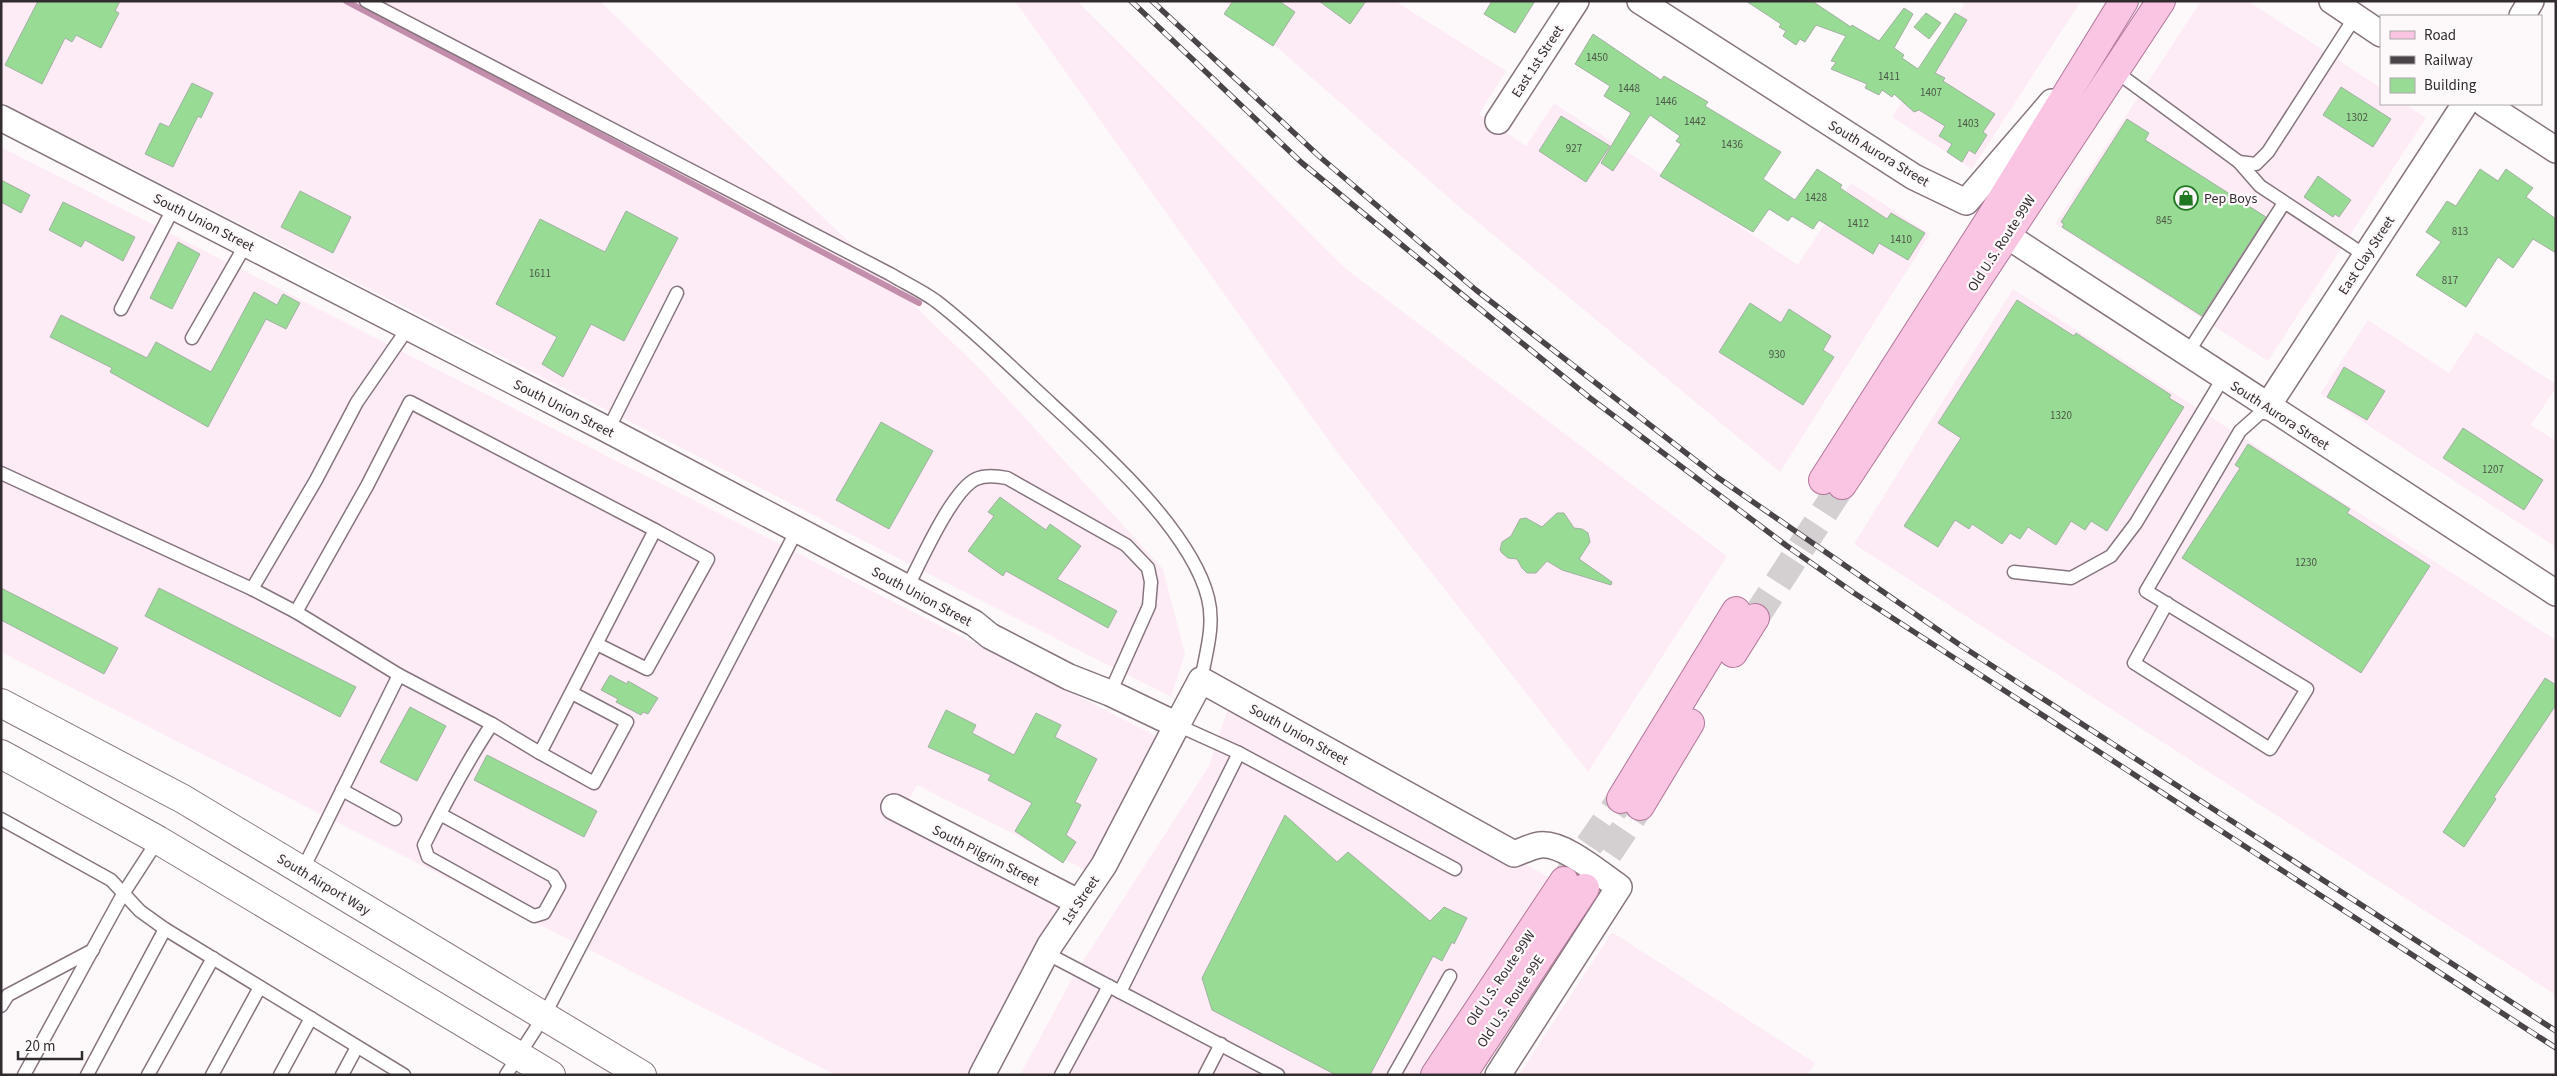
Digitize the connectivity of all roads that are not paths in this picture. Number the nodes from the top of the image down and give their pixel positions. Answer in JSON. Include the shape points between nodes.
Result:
{"nodes":[{"id":1,"x":366,"y":1,"type":"edge"},
{"id":2,"x":1576,"y":1,"type":"edge"},
{"id":3,"x":1640,"y":1,"type":"edge"},
{"id":4,"x":2124,"y":1,"type":"edge"},
{"id":5,"x":2161,"y":1,"type":"edge"},
{"id":6,"x":2332,"y":1,"type":"edge"},
{"id":7,"x":2531,"y":1,"type":"edge"},
{"id":8,"x":2523,"y":15,"type":"edge"},
{"id":9,"x":2356,"y":17,"type":"junction"},
{"id":10,"x":2380,"y":33,"type":"edge"},
{"id":11,"x":2085,"y":64,"type":"junction"},
{"id":12,"x":2115,"y":71,"type":"junction"},
{"id":13,"x":2464,"y":105,"type":"edge"},
{"id":14,"x":2487,"y":105,"type":"edge"},
{"id":15,"x":1,"y":118,"type":"edge"},
{"id":16,"x":1498,"y":121,"type":"dead end"},
{"id":17,"x":2556,"y":150,"type":"edge"},
{"id":18,"x":2239,"y":162,"type":"junction"},
{"id":19,"x":2284,"y":203,"type":"junction"},
{"id":20,"x":174,"y":207,"type":"junction"},
{"id":21,"x":2006,"y":235,"type":"junction"},
{"id":22,"x":246,"y":244,"type":"junction"},
{"id":23,"x":2366,"y":256,"type":"junction"},
{"id":24,"x":677,"y":293,"type":"dead end"},
{"id":25,"x":120,"y":309,"type":"dead end"},
{"id":26,"x":408,"y":328,"type":"junction"},
{"id":27,"x":192,"y":338,"type":"dead end"},
{"id":28,"x":2187,"y":354,"type":"junction"},
{"id":29,"x":2223,"y":378,"type":"junction"},
{"id":30,"x":2268,"y":407,"type":"junction"},
{"id":31,"x":608,"y":430,"type":"junction"},
{"id":32,"x":1,"y":473,"type":"edge"},
{"id":33,"x":655,"y":530,"type":"junction"},
{"id":34,"x":797,"y":530,"type":"junction"},
{"id":35,"x":2014,"y":572,"type":"dead end"},
{"id":36,"x":907,"y":588,"type":"junction"},
{"id":37,"x":252,"y":589,"type":"junction"},
{"id":38,"x":2556,"y":593,"type":"edge"},
{"id":39,"x":2167,"y":603,"type":"junction"},
{"id":40,"x":296,"y":612,"type":"junction"},
{"id":41,"x":1746,"y":614,"type":"tunnel mouth"},
{"id":42,"x":597,"y":644,"type":"junction"},
{"id":43,"x":399,"y":675,"type":"junction"},
{"id":44,"x":1201,"y":680,"type":"junction"},
{"id":45,"x":572,"y":693,"type":"junction"},
{"id":46,"x":1110,"y":693,"type":"junction"},
{"id":47,"x":1,"y":703,"type":"edge"},
{"id":48,"x":492,"y":724,"type":"junction"},
{"id":49,"x":1177,"y":725,"type":"junction"},
{"id":50,"x":540,"y":753,"type":"junction"},
{"id":51,"x":1238,"y":753,"type":"junction"},
{"id":52,"x":1,"y":754,"type":"edge"},
{"id":53,"x":342,"y":790,"type":"junction"},
{"id":54,"x":1630,"y":802,"type":"tunnel mouth"},
{"id":55,"x":894,"y":807,"type":"dead end"},
{"id":56,"x":440,"y":814,"type":"junction"},
{"id":57,"x":1,"y":819,"type":"edge"},
{"id":58,"x":395,"y":819,"type":"dead end"},
{"id":59,"x":158,"y":840,"type":"junction"},
{"id":60,"x":1455,"y":869,"type":"dead end"},
{"id":61,"x":302,"y":870,"type":"junction"},
{"id":62,"x":123,"y":894,"type":"junction"},
{"id":63,"x":1078,"y":902,"type":"junction"},
{"id":64,"x":1559,"y":928,"type":"joint"},
{"id":65,"x":165,"y":929,"type":"junction"},
{"id":66,"x":92,"y":950,"type":"junction"},
{"id":67,"x":1046,"y":952,"type":"junction"},
{"id":68,"x":213,"y":958,"type":"junction"},
{"id":69,"x":1450,"y":976,"type":"dead end"},
{"id":70,"x":260,"y":987,"type":"junction"},
{"id":71,"x":1114,"y":989,"type":"junction"},
{"id":72,"x":1,"y":1006,"type":"edge"},
{"id":73,"x":544,"y":1016,"type":"junction"},
{"id":74,"x":311,"y":1018,"type":"junction"},
{"id":75,"x":1221,"y":1044,"type":"junction"},
{"id":76,"x":357,"y":1047,"type":"junction"},
{"id":77,"x":513,"y":1065,"type":"edge"},
{"id":78,"x":983,"y":1074,"type":"edge"},
{"id":79,"x":24,"y":1075,"type":"edge"},
{"id":80,"x":87,"y":1075,"type":"edge"},
{"id":81,"x":148,"y":1075,"type":"edge"},
{"id":82,"x":212,"y":1075,"type":"edge"},
{"id":83,"x":280,"y":1075,"type":"edge"},
{"id":84,"x":342,"y":1075,"type":"edge"},
{"id":85,"x":404,"y":1075,"type":"edge"},
{"id":86,"x":551,"y":1075,"type":"edge"},
{"id":87,"x":642,"y":1075,"type":"edge"},
{"id":88,"x":1061,"y":1075,"type":"edge"},
{"id":89,"x":1205,"y":1075,"type":"edge"},
{"id":90,"x":1278,"y":1075,"type":"edge"},
{"id":91,"x":1394,"y":1075,"type":"edge"},
{"id":92,"x":1435,"y":1075,"type":"edge"},
{"id":93,"x":1462,"y":1075,"type":"edge"},
{"id":94,"x":1498,"y":1075,"type":"edge"}],
"edges":[{"from":1,"to":44,"type":"lane","via":[[890,274],[934,300],[966,325],[1124,475],[1188,550],[1201,576],[1212,620]]},
{"from":2,"to":16,"type":"street","name":"East 1st Street"},
{"from":3,"to":11,"type":"street","name":"South Aurora Street","via":[[1914,177],[1966,202]]},
{"from":4,"to":11,"type":"main road","name":"Old U.S. Route 99W"},
{"from":5,"to":12,"type":"main road","name":"Old U.S. Route 99W"},
{"from":6,"to":9,"type":"street"},
{"from":7,"to":8,"type":"street"},
{"from":9,"to":10,"type":"street"},
{"from":9,"to":18,"type":"lane","via":[[2268,152],[2256,164]]},
{"from":11,"to":21,"type":"main road","name":"Old U.S. Route 99W","via":[[1833,483]]},
{"from":12,"to":18,"type":"lane"},
{"from":12,"to":21,"type":"main road","name":"Old U.S. Route 99W"},
{"from":13,"to":23,"type":"street","name":"East Clay Street"},
{"from":14,"to":17,"type":"street"},
{"from":15,"to":20,"type":"street","name":"South Union Street"},
{"from":18,"to":19,"type":"lane","via":[[2260,186]]},
{"from":19,"to":23,"type":"lane"},
{"from":19,"to":28,"type":"lane"},
{"from":20,"to":22,"type":"street","name":"South Union Street"},
{"from":20,"to":25,"type":"lane"},
{"from":21,"to":28,"type":"street","name":"South Aurora Street"},
{"from":22,"to":26,"type":"street","name":"South Union Street"},
{"from":22,"to":27,"type":"lane"},
{"from":23,"to":30,"type":"street","name":"East Clay Street"},
{"from":24,"to":31,"type":"lane"},
{"from":26,"to":31,"type":"street","name":"South Union Street"},
{"from":26,"to":37,"type":"lane","via":[[356,402],[316,480]]},
{"from":28,"to":29,"type":"street","name":"South Aurora Street"},
{"from":29,"to":30,"type":"street","name":"South Aurora Street"},
{"from":29,"to":35,"type":"lane","via":[[2136,523],[2111,556],[2071,578]]},
{"from":30,"to":38,"type":"street","name":"South Aurora Street"},
{"from":30,"to":39,"type":"lane","via":[[2240,431],[2146,590]]},
{"from":31,"to":34,"type":"street","name":"South Union Street"},
{"from":32,"to":37,"type":"lane"},
{"from":33,"to":40,"type":"lane","via":[[410,402]]},
{"from":33,"to":42,"type":"lane"},
{"from":33,"to":42,"type":"lane","via":[[708,559],[647,670]]},
{"from":34,"to":36,"type":"street","name":"South Union Street"},
{"from":34,"to":73,"type":"lane"},
{"from":36,"to":46,"type":"street","name":"South Union Street","via":[[974,623],[990,636]]},
{"from":36,"to":46,"type":"lane","via":[[953,501],[975,480],[994,476],[1007,478],[1126,545],[1148,568],[1151,582],[1148,606]]},
{"from":37,"to":40,"type":"lane"},
{"from":39,"to":39,"type":"lane","via":[[2307,689],[2270,749],[2134,663]]},
{"from":40,"to":43,"type":"lane"},
{"from":41,"to":54,"type":"main road"},
{"from":42,"to":45,"type":"lane"},
{"from":43,"to":48,"type":"lane"},
{"from":43,"to":53,"type":"lane"},
{"from":44,"to":49,"type":"street"},
{"from":44,"to":94,"type":"street","name":"South Union Street","via":[[1514,854],[1550,845],[1567,852],[1619,887]]},
{"from":45,"to":50,"type":"lane"},
{"from":45,"to":50,"type":"lane","via":[[627,722],[599,775],[594,783]]},
{"from":46,"to":49,"type":"street","name":"South Union Street"},
{"from":47,"to":61,"type":"main road","name":"South Airport Way","via":[[183,799]]},
{"from":48,"to":50,"type":"lane"},
{"from":48,"to":56,"type":"lane","via":[[463,769]]},
{"from":49,"to":51,"type":"lane"},
{"from":49,"to":63,"type":"street","name":"1st Street","via":[[1104,865]]},
{"from":51,"to":60,"type":"lane"},
{"from":51,"to":71,"type":"lane"},
{"from":52,"to":59,"type":"main road"},
{"from":53,"to":58,"type":"lane"},
{"from":53,"to":61,"type":"lane"},
{"from":55,"to":63,"type":"street","name":"South Pilgrim Street"},
{"from":56,"to":56,"type":"lane","via":[[424,845],[428,857],[534,916],[544,912],[559,886],[552,876]]},
{"from":57,"to":62,"type":"lane","via":[[111,880]]},
{"from":59,"to":62,"type":"lane"},
{"from":59,"to":77,"type":"main road"},
{"from":61,"to":73,"type":"main road","name":"South Airport Way"},
{"from":62,"to":65,"type":"lane"},
{"from":62,"to":66,"type":"lane"},
{"from":63,"to":67,"type":"street","name":"1st Street"},
{"from":64,"to":92,"type":"main road","name":"Old U.S. Route 99W","via":[[1574,885]]},
{"from":64,"to":93,"type":"main road","name":"Old U.S. Route 99E"},
{"from":65,"to":68,"type":"lane"},
{"from":65,"to":80,"type":"lane"},
{"from":66,"to":72,"type":"lane","via":[[8,994]]},
{"from":66,"to":79,"type":"lane"},
{"from":67,"to":71,"type":"lane"},
{"from":67,"to":78,"type":"street","name":"1st Street"},
{"from":68,"to":70,"type":"lane"},
{"from":68,"to":81,"type":"lane"},
{"from":69,"to":91,"type":"lane"},
{"from":70,"to":74,"type":"lane"},
{"from":70,"to":82,"type":"lane"},
{"from":71,"to":75,"type":"lane"},
{"from":71,"to":88,"type":"lane"},
{"from":73,"to":77,"type":"lane"},
{"from":73,"to":87,"type":"main road","name":"South Airport Way"},
{"from":74,"to":76,"type":"lane"},
{"from":74,"to":83,"type":"lane"},
{"from":75,"to":89,"type":"lane"},
{"from":75,"to":90,"type":"lane"},
{"from":76,"to":84,"type":"lane"},
{"from":76,"to":85,"type":"lane"},
{"from":77,"to":86,"type":"main road"}]}
